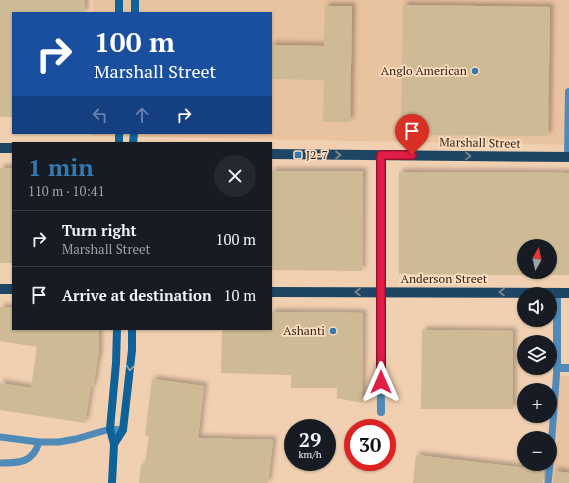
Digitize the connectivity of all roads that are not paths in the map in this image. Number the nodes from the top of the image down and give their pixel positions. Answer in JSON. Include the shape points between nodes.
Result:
{"nodes":[{"id":1,"x":119,"y":0,"type":"edge"},
{"id":2,"x":136,"y":0,"type":"edge"},
{"id":3,"x":119,"y":12,"type":"edge"},
{"id":4,"x":135,"y":12,"type":"edge"},
{"id":5,"x":569,"y":92,"type":"edge"},
{"id":6,"x":0,"y":148,"type":"edge"},
{"id":7,"x":12,"y":148,"type":"edge"},
{"id":8,"x":272,"y":154,"type":"edge"},
{"id":9,"x":381,"y":155,"type":"junction"},
{"id":10,"x":569,"y":157,"type":"edge"},
{"id":11,"x":0,"y":289,"type":"edge"},
{"id":12,"x":12,"y":289,"type":"edge"},
{"id":13,"x":272,"y":292,"type":"edge"},
{"id":14,"x":380,"y":292,"type":"junction"},
{"id":15,"x":517,"y":293,"type":"edge"},
{"id":16,"x":557,"y":293,"type":"edge"},
{"id":17,"x":569,"y":293,"type":"edge"},
{"id":18,"x":117,"y":330,"type":"edge"},
{"id":19,"x":132,"y":330,"type":"edge"},
{"id":20,"x":557,"y":368,"type":"edge"},
{"id":21,"x":569,"y":368,"type":"edge"},
{"id":22,"x":556,"y":375,"type":"edge"},
{"id":23,"x":381,"y":412,"type":"dead end"},
{"id":24,"x":110,"y":429,"type":"junction"},
{"id":25,"x":123,"y":430,"type":"junction"},
{"id":26,"x":552,"y":431,"type":"edge"},
{"id":27,"x":0,"y":437,"type":"edge"},
{"id":28,"x":39,"y":442,"type":"junction"},
{"id":29,"x":114,"y":444,"type":"junction"},
{"id":30,"x":0,"y":462,"type":"edge"},
{"id":31,"x":549,"y":471,"type":"edge"},
{"id":32,"x":112,"y":483,"type":"edge"},
{"id":33,"x":548,"y":483,"type":"edge"}],
"edges":[{"from":1,"to":3,"type":"street"},
{"from":2,"to":4,"type":"street"},
{"from":5,"to":10,"type":"street"},
{"from":6,"to":7,"type":"main road"},
{"from":8,"to":9,"type":"main road","name":"Marshall Street","one_way":true},
{"from":9,"to":10,"type":"main road","name":"Marshall Street","one_way":true},
{"from":9,"to":14,"type":"street"},
{"from":11,"to":12,"type":"main road"},
{"from":14,"to":13,"type":"main road","name":"Anderson Street","one_way":true},
{"from":15,"to":14,"type":"main road","name":"Anderson Street","one_way":true},
{"from":14,"to":23,"type":"street"},
{"from":16,"to":17,"type":"main road","name":"Anderson Street"},
{"from":18,"to":24,"type":"street"},
{"from":19,"to":25,"type":"street","one_way":true},
{"from":20,"to":21,"type":"street"},
{"from":22,"to":26,"type":"lane"},
{"from":24,"to":25,"type":"lane"},
{"from":24,"to":28,"type":"lane","via":[[76,439]]},
{"from":24,"to":29,"type":"street"},
{"from":25,"to":29,"type":"street"},
{"from":27,"to":28,"type":"lane"},
{"from":28,"to":30,"type":"lane","via":[[35,452],[27,459]]},
{"from":29,"to":32,"type":"street"},
{"from":31,"to":33,"type":"lane"}]}
